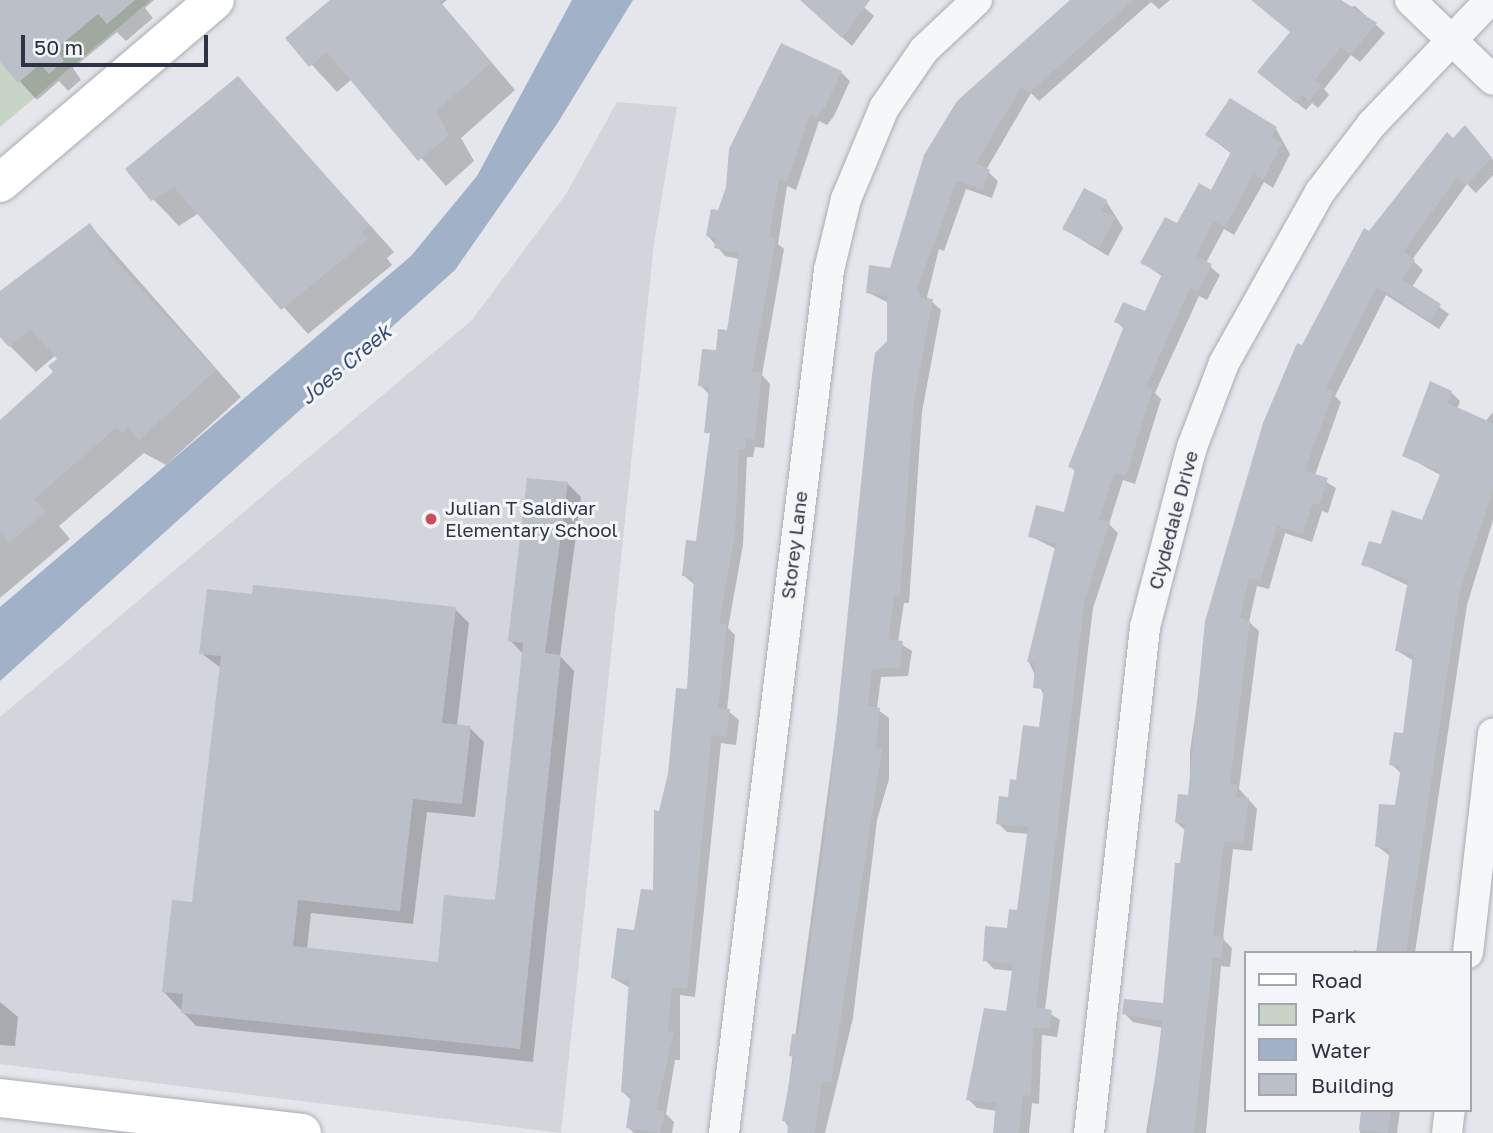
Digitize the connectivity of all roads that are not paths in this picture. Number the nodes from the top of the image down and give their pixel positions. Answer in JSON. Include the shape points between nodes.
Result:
{"nodes":[{"id":1,"x":215,"y":0,"type":"edge"},
{"id":2,"x":977,"y":0,"type":"edge"},
{"id":3,"x":1410,"y":0,"type":"edge"},
{"id":4,"x":1490,"y":0,"type":"edge"},
{"id":5,"x":1450,"y":38,"type":"junction"},
{"id":6,"x":1493,"y":80,"type":"edge"},
{"id":7,"x":0,"y":183,"type":"edge"},
{"id":8,"x":1493,"y":733,"type":"edge"},
{"id":9,"x":1468,"y":951,"type":"edge"},
{"id":10,"x":0,"y":1098,"type":"edge"},
{"id":11,"x":1450,"y":1112,"type":"edge"},
{"id":12,"x":302,"y":1133,"type":"edge"},
{"id":13,"x":724,"y":1133,"type":"edge"},
{"id":14,"x":1089,"y":1133,"type":"edge"},
{"id":15,"x":1447,"y":1133,"type":"edge"}],
"edges":[{"from":1,"to":7,"type":"street"},
{"from":2,"to":13,"type":"street","name":"Storey Lane","via":[[924,50],[884,108],[846,199],[830,270]]},
{"from":3,"to":5,"type":"street"},
{"from":4,"to":5,"type":"street","name":"Clydedale Drive"},
{"from":5,"to":6,"type":"street"},
{"from":5,"to":14,"type":"street","name":"Clydedale Drive","via":[[1320,192],[1224,363],[1192,447],[1145,627]]},
{"from":8,"to":9,"type":"street"},
{"from":10,"to":12,"type":"street"},
{"from":11,"to":15,"type":"street"}]}
